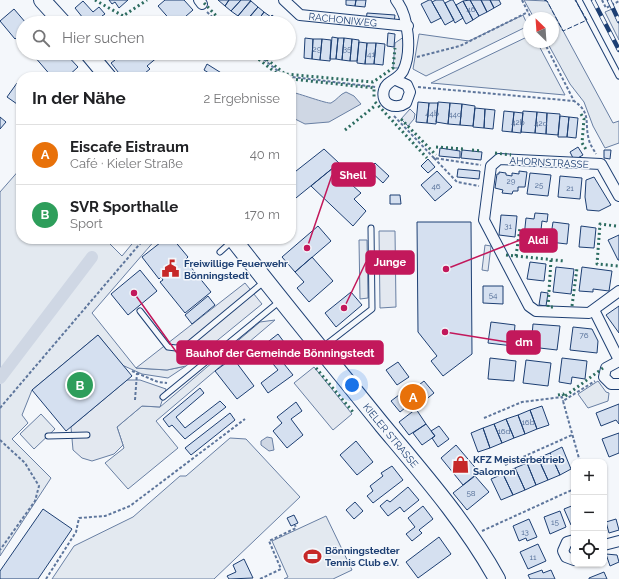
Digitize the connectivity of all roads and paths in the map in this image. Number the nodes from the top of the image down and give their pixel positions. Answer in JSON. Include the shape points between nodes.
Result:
{"nodes":[{"id":1,"x":284,"y":0,"type":"edge"},
{"id":2,"x":522,"y":0,"type":"edge"},
{"id":3,"x":579,"y":0,"type":"edge"},
{"id":4,"x":602,"y":0,"type":"edge"},
{"id":5,"x":44,"y":1,"type":"edge"},
{"id":6,"x":401,"y":1,"type":"edge"},
{"id":7,"x":619,"y":1,"type":"edge"},
{"id":8,"x":201,"y":2,"type":"edge"},
{"id":9,"x":528,"y":12,"type":"edge"},
{"id":10,"x":523,"y":14,"type":"edge"},
{"id":11,"x":57,"y":16,"type":"edge"},
{"id":12,"x":211,"y":16,"type":"edge"},
{"id":13,"x":408,"y":26,"type":"junction"},
{"id":14,"x":547,"y":48,"type":"edge"},
{"id":15,"x":406,"y":56,"type":"junction"},
{"id":16,"x":94,"y":60,"type":"edge"},
{"id":17,"x":265,"y":60,"type":"edge"},
{"id":18,"x":104,"y":72,"type":"edge"},
{"id":19,"x":279,"y":72,"type":"edge"},
{"id":20,"x":619,"y":76,"type":"edge"},
{"id":21,"x":296,"y":77,"type":"edge"},
{"id":22,"x":396,"y":80,"type":"junction"},
{"id":23,"x":409,"y":88,"type":"junction"},
{"id":24,"x":384,"y":91,"type":"junction"},
{"id":25,"x":574,"y":101,"type":"junction"},
{"id":26,"x":394,"y":107,"type":"junction"},
{"id":27,"x":434,"y":158,"type":"junction"},
{"id":28,"x":601,"y":164,"type":"junction"},
{"id":29,"x":491,"y":166,"type":"junction"},
{"id":30,"x":488,"y":188,"type":"junction"},
{"id":31,"x":619,"y":196,"type":"edge"},
{"id":32,"x":371,"y":228,"type":"dead end"},
{"id":33,"x":140,"y":244,"type":"edge"},
{"id":34,"x":228,"y":244,"type":"edge"},
{"id":35,"x":237,"y":244,"type":"edge"},
{"id":36,"x":220,"y":252,"type":"dead end"},
{"id":37,"x":265,"y":281,"type":"junction"},
{"id":38,"x":619,"y":291,"type":"edge"},
{"id":39,"x":280,"y":300,"type":"junction"},
{"id":40,"x":594,"y":310,"type":"junction"},
{"id":41,"x":140,"y":311,"type":"dead end"},
{"id":42,"x":320,"y":349,"type":"junction"},
{"id":43,"x":619,"y":360,"type":"edge"},
{"id":44,"x":132,"y":371,"type":"dead end"},
{"id":45,"x":137,"y":373,"type":"junction"},
{"id":46,"x":604,"y":375,"type":"junction"},
{"id":47,"x":166,"y":383,"type":"dead end"},
{"id":48,"x":619,"y":384,"type":"edge"},
{"id":49,"x":163,"y":397,"type":"dead end"},
{"id":50,"x":135,"y":400,"type":"dead end"},
{"id":51,"x":563,"y":401,"type":"junction"},
{"id":52,"x":0,"y":408,"type":"edge"},
{"id":53,"x":484,"y":418,"type":"dead end"},
{"id":54,"x":245,"y":419,"type":"dead end"},
{"id":55,"x":87,"y":435,"type":"dead end"},
{"id":56,"x":572,"y":435,"type":"junction"},
{"id":57,"x":48,"y":436,"type":"dead end"},
{"id":58,"x":0,"y":440,"type":"edge"},
{"id":59,"x":579,"y":459,"type":"edge"},
{"id":60,"x":505,"y":465,"type":"dead end"},
{"id":61,"x":571,"y":490,"type":"edge"},
{"id":62,"x":295,"y":525,"type":"dead end"},
{"id":63,"x":488,"y":528,"type":"dead end"},
{"id":64,"x":571,"y":541,"type":"edge"},
{"id":65,"x":619,"y":541,"type":"edge"},
{"id":66,"x":607,"y":544,"type":"edge"},
{"id":67,"x":0,"y":550,"type":"edge"},
{"id":68,"x":571,"y":559,"type":"edge"},
{"id":69,"x":46,"y":579,"type":"edge"},
{"id":70,"x":260,"y":579,"type":"edge"},
{"id":71,"x":497,"y":579,"type":"edge"}],
"edges":[{"from":1,"to":13,"type":"street","name":"RACHONIWEG","via":[[300,15]]},
{"from":2,"to":9,"type":"path"},
{"from":3,"to":20,"type":"lane"},
{"from":4,"to":7,"type":"path","via":[[606,8]]},
{"from":5,"to":11,"type":"main road"},
{"from":6,"to":13,"type":"street"},
{"from":8,"to":12,"type":"path"},
{"from":10,"to":15,"type":"path","via":[[460,46],[418,57]]},
{"from":13,"to":15,"type":"street"},
{"from":14,"to":25,"type":"path"},
{"from":15,"to":22,"type":"street","via":[[403,71]]},
{"from":16,"to":18,"type":"main road"},
{"from":17,"to":19,"type":"path"},
{"from":21,"to":24,"type":"path","via":[[375,87]]},
{"from":22,"to":23,"type":"street","via":[[404,82]]},
{"from":22,"to":24,"type":"street","via":[[388,83]]},
{"from":23,"to":25,"type":"path"},
{"from":23,"to":26,"type":"street","via":[[410,96],[406,104]]},
{"from":24,"to":26,"type":"street","via":[[385,99]]},
{"from":25,"to":28,"type":"path","via":[[581,106],[588,119],[589,140]]},
{"from":26,"to":27,"type":"path","via":[[394,116]]},
{"from":27,"to":29,"type":"path"},
{"from":27,"to":30,"type":"path","via":[[458,182]]},
{"from":28,"to":29,"type":"street","name":"AHORNSTRASSE","via":[[499,159]]},
{"from":28,"to":31,"type":"street","name":"AHORNSTRASSE"},
{"from":29,"to":30,"type":"street"},
{"from":30,"to":40,"type":"street","via":[[484,220],[529,306],[536,311],[589,313]]},
{"from":32,"to":42,"type":"lane","via":[[372,309]]},
{"from":33,"to":52,"type":"path"},
{"from":34,"to":36,"type":"lane"},
{"from":35,"to":37,"type":"main road","name":"KIELER STRASSE"},
{"from":37,"to":39,"type":"main road","name":"KIELER STRASSE"},
{"from":37,"to":41,"type":"lane","via":[[189,344],[176,348],[168,347]]},
{"from":38,"to":40,"type":"street"},
{"from":39,"to":42,"type":"main road","name":"KIELER STRASSE"},
{"from":39,"to":49,"type":"lane"},
{"from":40,"to":43,"type":"street"},
{"from":42,"to":71,"type":"main road","name":"KIELER STRASSE","via":[[451,508],[484,555]]},
{"from":43,"to":46,"type":"street","via":[[606,368]]},
{"from":44,"to":45,"type":"path"},
{"from":45,"to":47,"type":"path"},
{"from":45,"to":50,"type":"path"},
{"from":46,"to":48,"type":"street","via":[[608,382]]},
{"from":46,"to":51,"type":"path"},
{"from":51,"to":53,"type":"path","via":[[562,397],[522,402]]},
{"from":51,"to":56,"type":"path"},
{"from":54,"to":69,"type":"path","via":[[130,506],[105,516],[79,518],[76,532]]},
{"from":55,"to":57,"type":"lane"},
{"from":56,"to":59,"type":"path"},
{"from":56,"to":60,"type":"path"},
{"from":58,"to":67,"type":"path","via":[[25,462],[39,486],[34,501]]},
{"from":61,"to":63,"type":"path"},
{"from":62,"to":70,"type":"path","via":[[296,528],[269,541],[281,569]]},
{"from":64,"to":68,"type":"street","via":[[567,542],[563,551],[566,557]]},
{"from":65,"to":66,"type":"street"}]}
